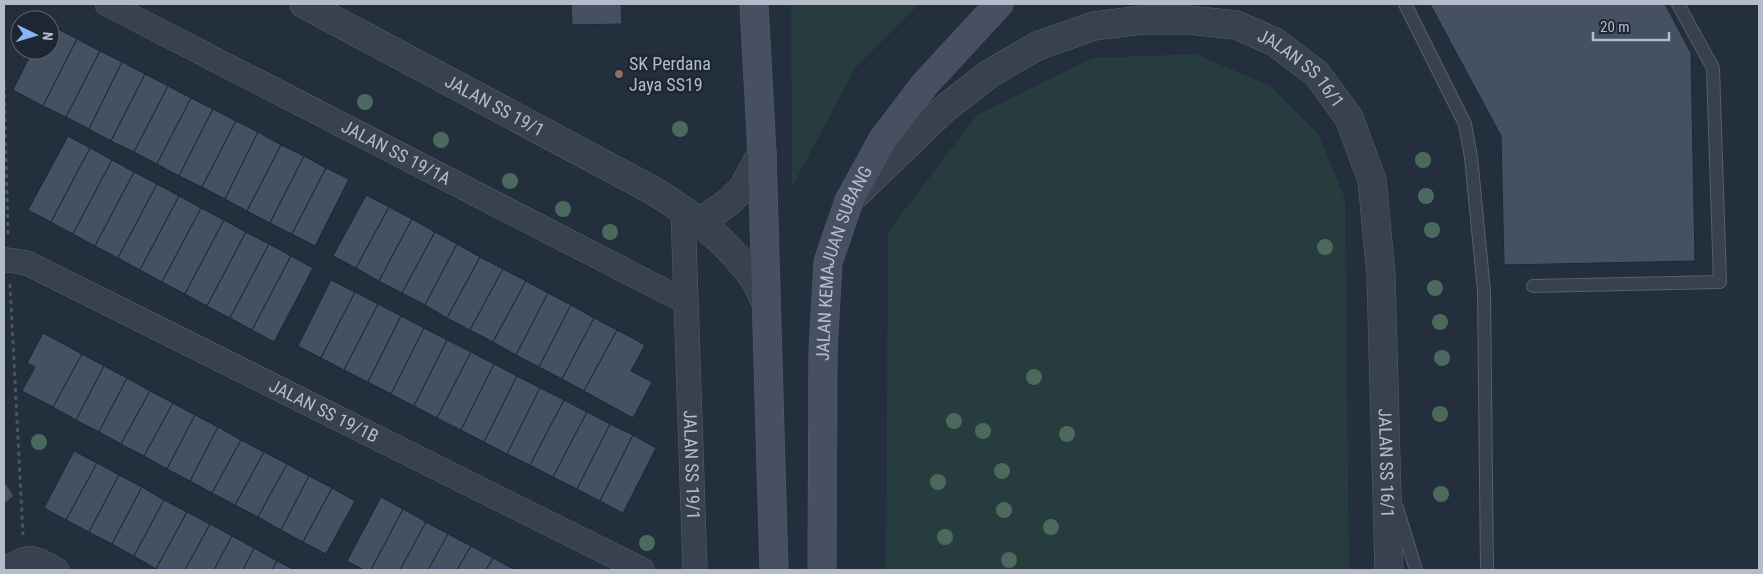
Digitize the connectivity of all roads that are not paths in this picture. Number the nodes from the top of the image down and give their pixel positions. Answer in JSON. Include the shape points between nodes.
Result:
{"nodes":[{"id":1,"x":107,"y":4,"type":"edge"},
{"id":2,"x":304,"y":4,"type":"edge"},
{"id":3,"x":754,"y":4,"type":"edge"},
{"id":4,"x":999,"y":4,"type":"edge"},
{"id":5,"x":1405,"y":4,"type":"edge"},
{"id":6,"x":1678,"y":4,"type":"edge"},
{"id":7,"x":762,"y":153,"type":"junction"},
{"id":8,"x":849,"y":201,"type":"junction"},
{"id":9,"x":692,"y":216,"type":"junction"},
{"id":10,"x":6,"y":260,"type":"edge"},
{"id":11,"x":1533,"y":286,"type":"dead end"},
{"id":12,"x":686,"y":302,"type":"junction"},
{"id":13,"x":766,"y":303,"type":"junction"},
{"id":14,"x":1387,"y":475,"type":"junction"},
{"id":15,"x":4,"y":569,"type":"edge"},
{"id":16,"x":58,"y":570,"type":"edge"},
{"id":17,"x":642,"y":570,"type":"edge"},
{"id":18,"x":695,"y":570,"type":"edge"},
{"id":19,"x":774,"y":570,"type":"edge"},
{"id":20,"x":822,"y":570,"type":"edge"},
{"id":21,"x":1390,"y":570,"type":"edge"},
{"id":22,"x":1416,"y":570,"type":"edge"},
{"id":23,"x":1487,"y":570,"type":"edge"}],
"edges":[{"from":1,"to":12,"type":"street","name":"JALAN SS 19/1A"},
{"from":2,"to":9,"type":"street","name":"JALAN SS 19/1","via":[[654,191]]},
{"from":3,"to":7,"type":"main road"},
{"from":4,"to":8,"type":"main road","name":"JALAN KEMAJUAN SUBANG","via":[[925,84],[883,139]]},
{"from":5,"to":23,"type":"lane","via":[[1465,124],[1471,158],[1484,291]]},
{"from":6,"to":11,"type":"lane","via":[[1713,68],[1720,282]]},
{"from":7,"to":9,"type":"street","via":[[743,188],[730,202]]},
{"from":7,"to":13,"type":"main road"},
{"from":8,"to":14,"type":"street","name":"JALAN SS 16/1","via":[[943,110],[988,74],[1037,46],[1094,26],[1142,20],[1236,25],[1275,42],[1317,74],[1349,118],[1372,180],[1381,275]]},
{"from":8,"to":20,"type":"main road","name":"JALAN KEMAJUAN SUBANG","via":[[828,262]]},
{"from":9,"to":12,"type":"street","name":"JALAN SS 19/1"},
{"from":9,"to":13,"type":"street","name":"JALAN SS 19/1","via":[[725,244],[753,277]]},
{"from":10,"to":17,"type":"street","name":"JALAN SS 19/1B","via":[[27,263]]},
{"from":12,"to":18,"type":"street","name":"JALAN SS 19/1"},
{"from":13,"to":19,"type":"main road"},
{"from":14,"to":21,"type":"street","name":"JALAN SS 16/1"},
{"from":14,"to":22,"type":"lane"},
{"from":15,"to":16,"type":"street","via":[[24,558],[35,559]]}]}
